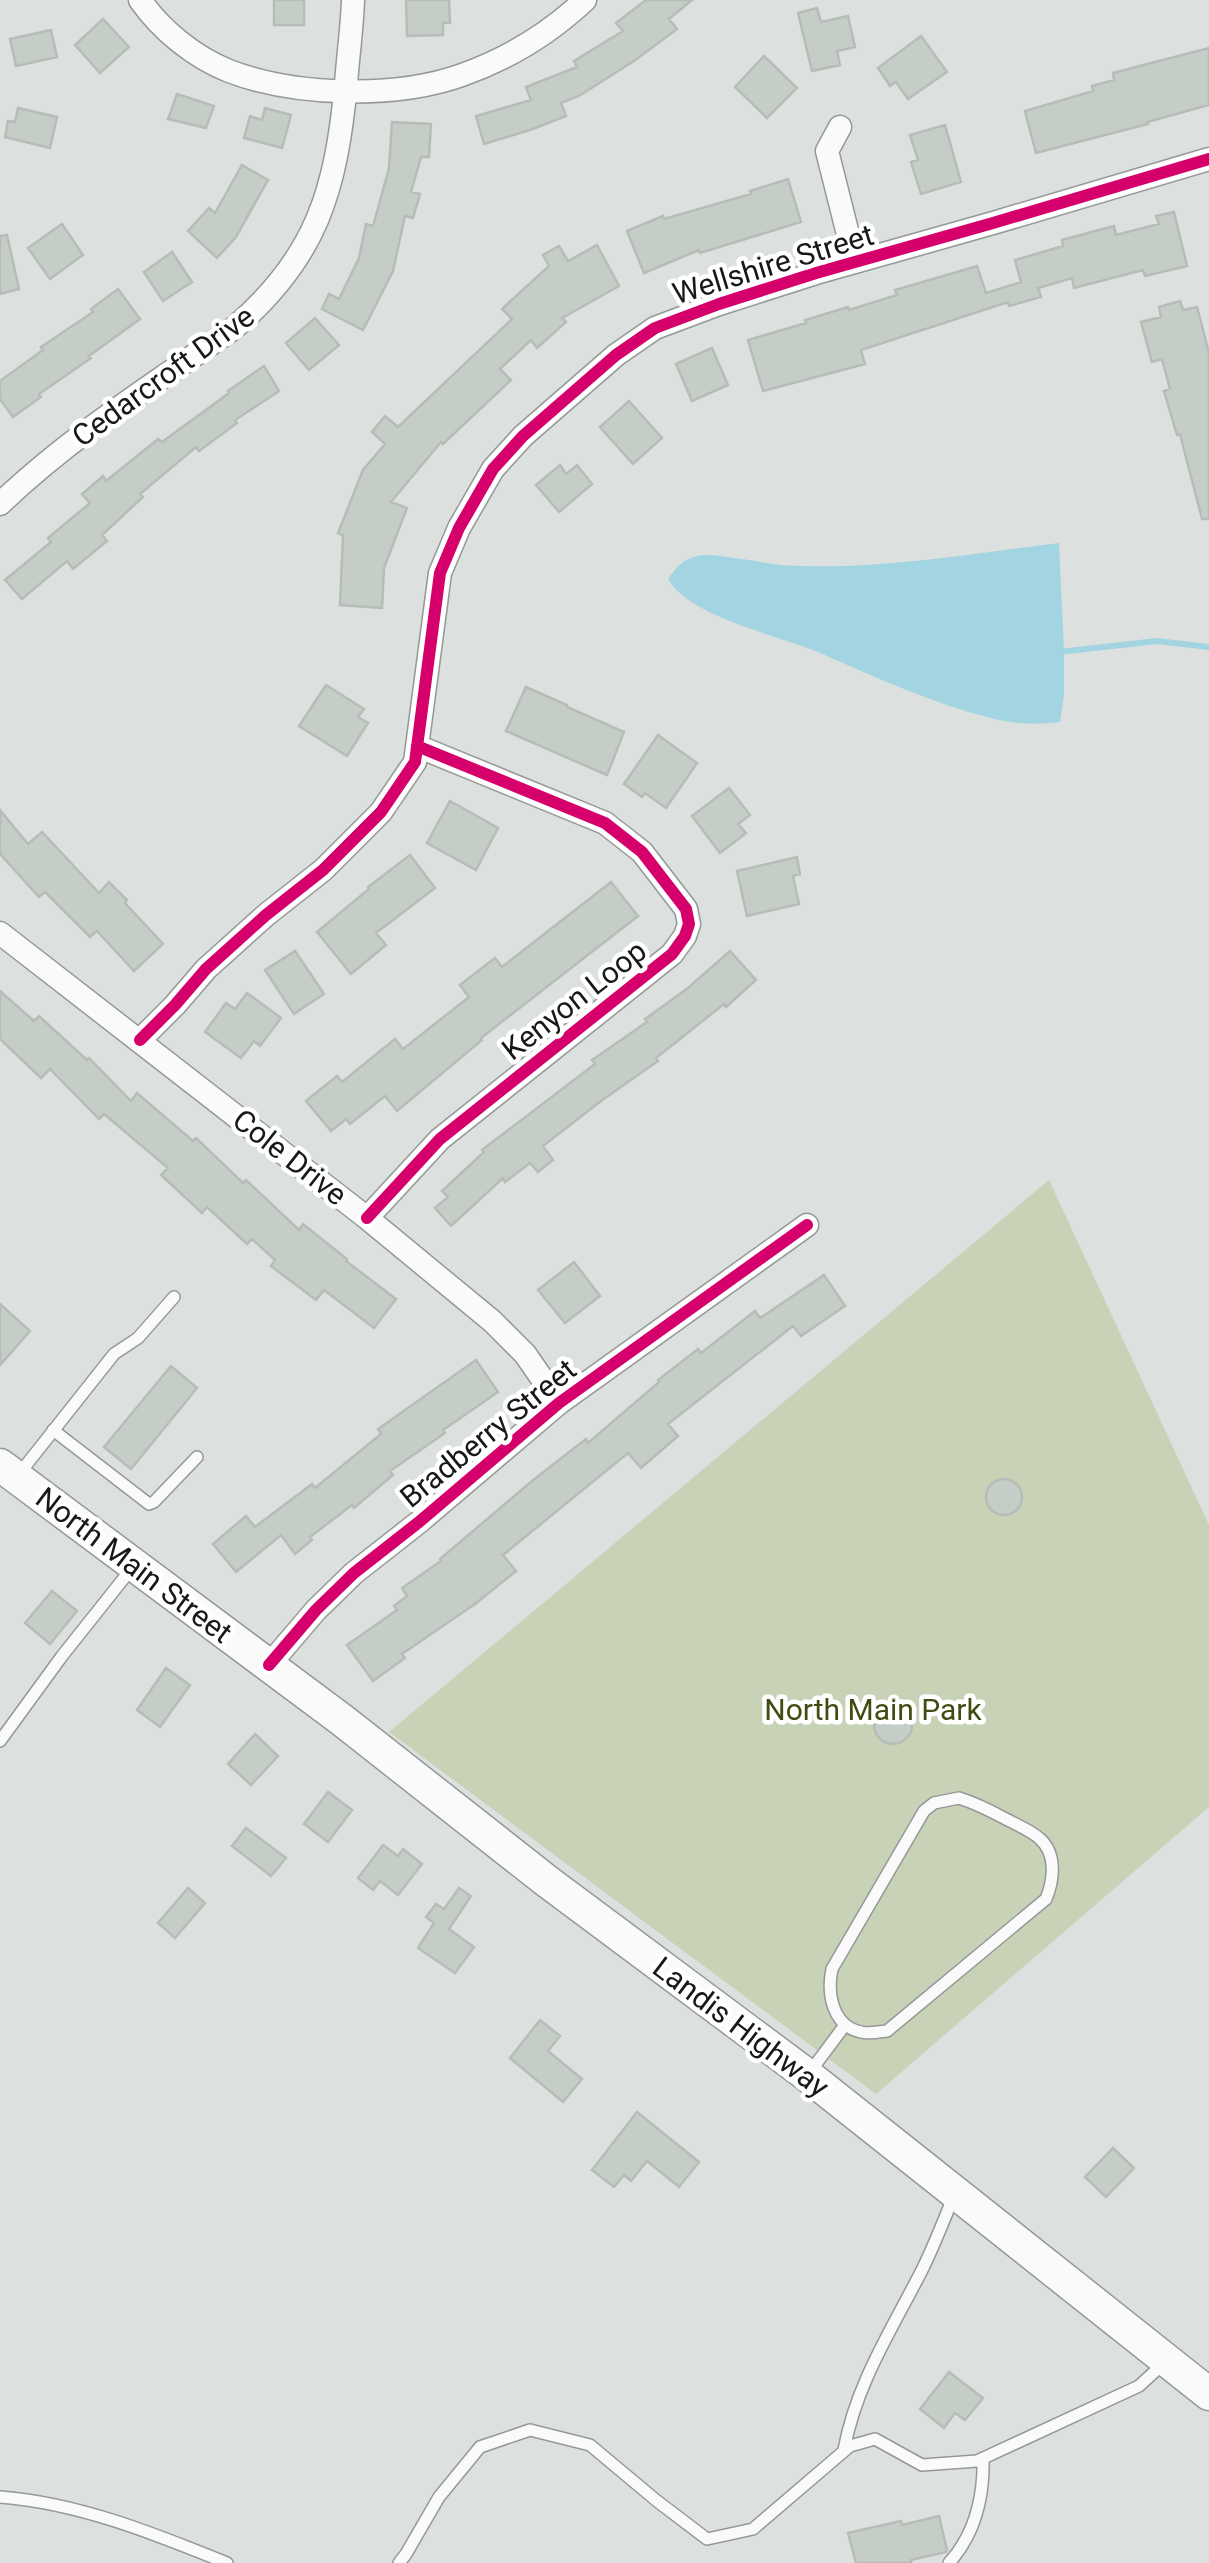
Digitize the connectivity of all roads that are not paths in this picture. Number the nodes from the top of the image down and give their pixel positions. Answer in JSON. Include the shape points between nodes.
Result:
{"nodes":[{"id":1,"x":140,"y":0,"type":"edge"},
{"id":2,"x":353,"y":0,"type":"edge"},
{"id":3,"x":585,"y":0,"type":"edge"},
{"id":4,"x":345,"y":92,"type":"junction"},
{"id":5,"x":840,"y":127,"type":"dead end"},
{"id":6,"x":1206,"y":160,"type":"edge"},
{"id":7,"x":1209,"y":184,"type":"edge"},
{"id":8,"x":855,"y":262,"type":"junction"},
{"id":9,"x":0,"y":504,"type":"edge"},
{"id":10,"x":417,"y":746,"type":"junction"},
{"id":11,"x":0,"y":933,"type":"edge"},
{"id":12,"x":140,"y":1040,"type":"junction"},
{"id":13,"x":367,"y":1218,"type":"junction"},
{"id":14,"x":808,"y":1226,"type":"dead end"},
{"id":15,"x":174,"y":1297,"type":"dead end"},
{"id":16,"x":559,"y":1403,"type":"junction"},
{"id":17,"x":52,"y":1430,"type":"junction"},
{"id":18,"x":197,"y":1458,"type":"dead end"},
{"id":19,"x":8,"y":1471,"type":"edge"},
{"id":20,"x":134,"y":1565,"type":"junction"},
{"id":21,"x":269,"y":1665,"type":"junction"},
{"id":22,"x":0,"y":1741,"type":"edge"},
{"id":23,"x":845,"y":2024,"type":"junction"},
{"id":24,"x":807,"y":2075,"type":"junction"},
{"id":25,"x":954,"y":2194,"type":"junction"},
{"id":26,"x":1166,"y":2361,"type":"junction"},
{"id":27,"x":1209,"y":2394,"type":"edge"},
{"id":28,"x":844,"y":2451,"type":"junction"},
{"id":29,"x":983,"y":2458,"type":"junction"},
{"id":30,"x":0,"y":2497,"type":"edge"},
{"id":31,"x":227,"y":2563,"type":"edge"},
{"id":32,"x":398,"y":2563,"type":"edge"},
{"id":33,"x":949,"y":2563,"type":"edge"}],
"edges":[{"from":1,"to":4,"type":"street","via":[[184,46],[227,70]]},
{"from":2,"to":4,"type":"street","name":"Cedarcroft Drive"},
{"from":3,"to":4,"type":"street","via":[[522,48],[460,76]]},
{"from":4,"to":9,"type":"street","name":"Cedarcroft Drive","via":[[323,209],[274,291],[234,328],[38,467]]},
{"from":5,"to":8,"type":"street","via":[[827,151]]},
{"from":6,"to":7,"type":"street"},
{"from":6,"to":8,"type":"street","name":"Wellshire Street"},
{"from":8,"to":10,"type":"street","name":"Wellshire Street","via":[[656,328],[616,355],[493,468],[440,574]]},
{"from":10,"to":12,"type":"street","name":"Wellshire Street","via":[[382,812],[206,969]]},
{"from":10,"to":13,"type":"street","name":"Kenyon Loop","via":[[605,823],[656,868],[686,909],[689,924],[672,954],[440,1139]]},
{"from":11,"to":12,"type":"street","name":"Cole Drive"},
{"from":12,"to":13,"type":"street","name":"Cole Drive"},
{"from":13,"to":16,"type":"street","name":"Cole Drive","via":[[492,1321]]},
{"from":14,"to":16,"type":"street","name":"Bradberry Street"},
{"from":15,"to":17,"type":"lane","via":[[114,1354]]},
{"from":16,"to":21,"type":"street","name":"Bradberry Street","via":[[354,1573]]},
{"from":17,"to":18,"type":"lane","via":[[149,1504]]},
{"from":17,"to":19,"type":"lane"},
{"from":19,"to":20,"type":"main road","name":"North Main Street"},
{"from":20,"to":21,"type":"main road","name":"North Main Street"},
{"from":20,"to":22,"type":"lane"},
{"from":21,"to":24,"type":"main road","name":"Landis Highway"},
{"from":23,"to":23,"type":"lane","via":[[860,2032],[888,2031],[1046,1899],[1052,1868],[1039,1838],[959,1798],[924,1811],[832,1969],[830,1996]]},
{"from":23,"to":24,"type":"lane"},
{"from":24,"to":25,"type":"main road","name":"Landis Highway"},
{"from":25,"to":26,"type":"main road","name":"Landis Highway"},
{"from":25,"to":28,"type":"lane","via":[[870,2368]]},
{"from":26,"to":27,"type":"main road","name":"Landis Highway"},
{"from":26,"to":29,"type":"lane","via":[[1139,2386]]},
{"from":28,"to":29,"type":"lane","via":[[875,2438],[922,2465]]},
{"from":28,"to":32,"type":"lane","via":[[753,2530],[707,2539],[590,2445],[530,2430],[480,2448]]},
{"from":29,"to":33,"type":"lane","via":[[979,2510]]},
{"from":30,"to":31,"type":"lane","via":[[35,2500],[149,2532]]}]}
